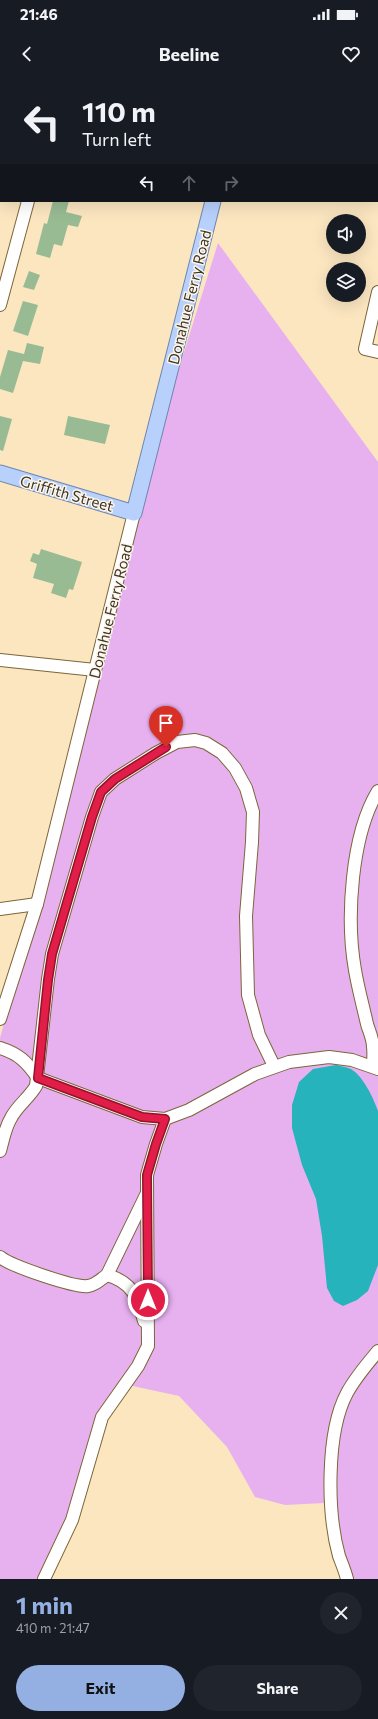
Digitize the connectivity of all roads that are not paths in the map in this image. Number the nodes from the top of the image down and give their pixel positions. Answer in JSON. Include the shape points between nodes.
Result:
{"nodes":[{"id":1,"x":28,"y":202,"type":"edge"},
{"id":2,"x":213,"y":202,"type":"edge"},
{"id":3,"x":378,"y":292,"type":"edge"},
{"id":4,"x":0,"y":305,"type":"edge"},
{"id":5,"x":378,"y":352,"type":"edge"},
{"id":6,"x":0,"y":473,"type":"edge"},
{"id":7,"x":134,"y":513,"type":"junction"},
{"id":8,"x":0,"y":660,"type":"edge"},
{"id":9,"x":95,"y":670,"type":"junction"},
{"id":10,"x":378,"y":791,"type":"edge"},
{"id":11,"x":37,"y":904,"type":"junction"},
{"id":12,"x":0,"y":909,"type":"edge"},
{"id":13,"x":0,"y":1019,"type":"edge"},
{"id":14,"x":0,"y":1048,"type":"edge"},
{"id":15,"x":274,"y":1066,"type":"junction"},
{"id":16,"x":375,"y":1067,"type":"edge"},
{"id":17,"x":38,"y":1078,"type":"junction"},
{"id":18,"x":165,"y":1119,"type":"junction"},
{"id":19,"x":0,"y":1151,"type":"edge"},
{"id":20,"x":148,"y":1191,"type":"junction"},
{"id":21,"x":0,"y":1257,"type":"edge"},
{"id":22,"x":107,"y":1275,"type":"junction"},
{"id":23,"x":148,"y":1346,"type":"junction"},
{"id":24,"x":378,"y":1351,"type":"edge"},
{"id":25,"x":44,"y":1579,"type":"edge"},
{"id":26,"x":347,"y":1579,"type":"edge"}],
"edges":[{"from":1,"to":4,"type":"street"},
{"from":2,"to":7,"type":"main road","name":"Donahue Ferry Road"},
{"from":3,"to":5,"type":"street","via":[[365,349]]},
{"from":6,"to":7,"type":"main road","name":"Griffith Street"},
{"from":7,"to":9,"type":"street","name":"Donahue Ferry Road"},
{"from":8,"to":9,"type":"street"},
{"from":9,"to":11,"type":"street","name":"Donahue Ferry Road"},
{"from":10,"to":16,"type":"street","via":[[371,802],[359,839],[353,874],[352,921],[355,970],[373,1047]]},
{"from":11,"to":12,"type":"street"},
{"from":11,"to":13,"type":"street","name":"Donahue Ferry Road"},
{"from":14,"to":17,"type":"street","via":[[13,1052],[28,1063]]},
{"from":15,"to":16,"type":"street","via":[[329,1057]]},
{"from":15,"to":17,"type":"street","via":[[259,1035],[248,995],[246,916],[253,812],[246,788],[235,768],[222,753],[206,743],[195,740],[177,742],[156,753],[115,779],[101,792],[52,954]]},
{"from":15,"to":18,"type":"street","via":[[189,1110]]},
{"from":17,"to":18,"type":"street","via":[[142,1117]]},
{"from":17,"to":19,"type":"street","via":[[31,1094],[11,1117]]},
{"from":18,"to":20,"type":"street","via":[[150,1162],[147,1175]]},
{"from":20,"to":22,"type":"street"},
{"from":20,"to":23,"type":"street"},
{"from":21,"to":22,"type":"street","via":[[12,1264],[73,1285],[90,1286]]},
{"from":22,"to":23,"type":"street","via":[[127,1284],[135,1296],[141,1309]]},
{"from":23,"to":25,"type":"street","via":[[138,1366],[102,1418],[72,1520]]},
{"from":24,"to":26,"type":"street","via":[[347,1393],[332,1450],[333,1525]]}]}
